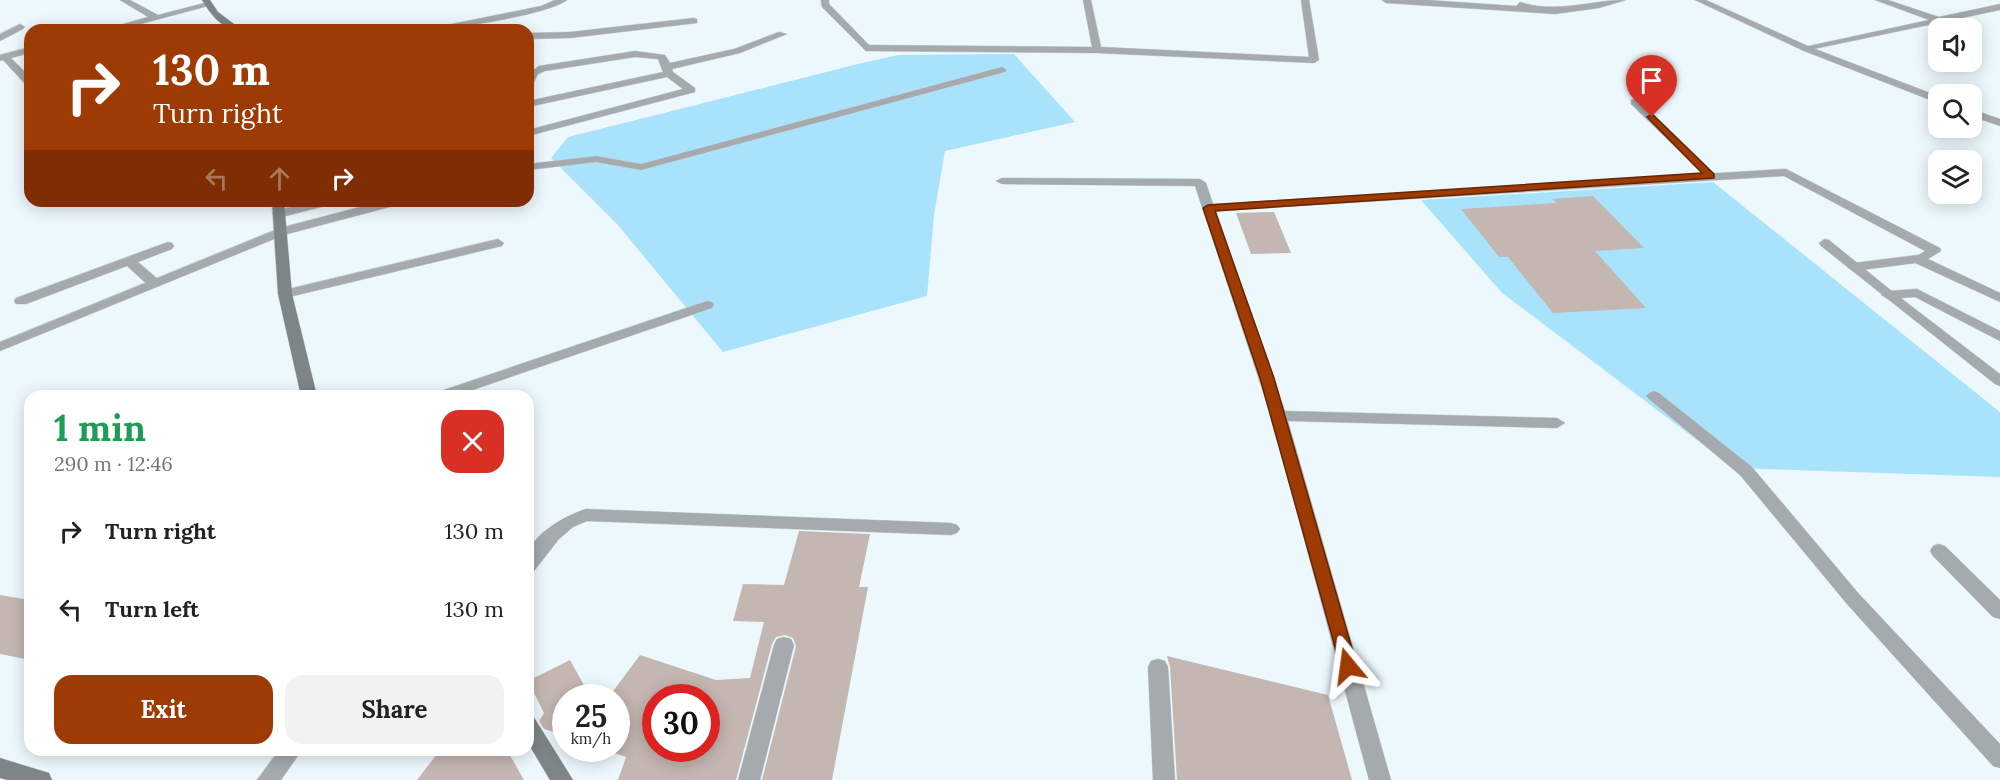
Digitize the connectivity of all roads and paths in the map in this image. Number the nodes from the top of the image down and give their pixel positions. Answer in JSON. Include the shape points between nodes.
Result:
{"nodes":[{"id":1,"x":124,"y":0,"type":"edge"},
{"id":2,"x":563,"y":0,"type":"edge"},
{"id":3,"x":825,"y":0,"type":"edge"},
{"id":4,"x":1088,"y":0,"type":"edge"},
{"id":5,"x":1305,"y":0,"type":"edge"},
{"id":6,"x":1386,"y":0,"type":"edge"},
{"id":7,"x":1512,"y":0,"type":"edge"},
{"id":8,"x":1622,"y":0,"type":"edge"},
{"id":9,"x":1699,"y":0,"type":"edge"},
{"id":10,"x":1878,"y":0,"type":"edge"},
{"id":11,"x":207,"y":3,"type":"edge"},
{"id":12,"x":2000,"y":7,"type":"edge"},
{"id":13,"x":1526,"y":9,"type":"junction"},
{"id":14,"x":155,"y":17,"type":"junction"},
{"id":15,"x":1932,"y":18,"type":"edge"},
{"id":16,"x":1954,"y":18,"type":"edge"},
{"id":17,"x":694,"y":21,"type":"dead end"},
{"id":18,"x":129,"y":24,"type":"edge"},
{"id":19,"x":229,"y":24,"type":"edge"},
{"id":20,"x":459,"y":24,"type":"edge"},
{"id":21,"x":1928,"y":24,"type":"edge"},
{"id":22,"x":20,"y":27,"type":"dead end"},
{"id":23,"x":782,"y":34,"type":"dead end"},
{"id":24,"x":534,"y":36,"type":"edge"},
{"id":25,"x":0,"y":38,"type":"edge"},
{"id":26,"x":1808,"y":49,"type":"junction"},
{"id":27,"x":1096,"y":50,"type":"junction"},
{"id":28,"x":24,"y":52,"type":"edge"},
{"id":29,"x":2,"y":58,"type":"edge"},
{"id":30,"x":1002,"y":70,"type":"dead end"},
{"id":31,"x":668,"y":71,"type":"junction"},
{"id":32,"x":534,"y":72,"type":"edge"},
{"id":33,"x":24,"y":78,"type":"edge"},
{"id":34,"x":1928,"y":96,"type":"edge"},
{"id":35,"x":1635,"y":102,"type":"dead end"},
{"id":36,"x":534,"y":104,"type":"edge"},
{"id":37,"x":574,"y":107,"type":"junction"},
{"id":38,"x":1982,"y":116,"type":"edge"},
{"id":39,"x":2000,"y":123,"type":"edge"},
{"id":40,"x":534,"y":130,"type":"edge"},
{"id":41,"x":534,"y":166,"type":"edge"},
{"id":42,"x":1711,"y":176,"type":"junction"},
{"id":43,"x":1002,"y":181,"type":"dead end"},
{"id":44,"x":278,"y":207,"type":"edge"},
{"id":45,"x":374,"y":207,"type":"edge"},
{"id":46,"x":1208,"y":208,"type":"junction"},
{"id":47,"x":280,"y":232,"type":"junction"},
{"id":48,"x":498,"y":243,"type":"dead end"},
{"id":49,"x":1825,"y":243,"type":"dead end"},
{"id":50,"x":168,"y":246,"type":"dead end"},
{"id":51,"x":1918,"y":259,"type":"junction"},
{"id":52,"x":130,"y":261,"type":"junction"},
{"id":53,"x":1854,"y":267,"type":"junction"},
{"id":54,"x":154,"y":283,"type":"junction"},
{"id":55,"x":285,"y":294,"type":"junction"},
{"id":56,"x":1888,"y":295,"type":"junction"},
{"id":57,"x":2000,"y":298,"type":"edge"},
{"id":58,"x":21,"y":301,"type":"dead end"},
{"id":59,"x":707,"y":305,"type":"dead end"},
{"id":60,"x":2000,"y":337,"type":"edge"},
{"id":61,"x":0,"y":347,"type":"edge"},
{"id":62,"x":2000,"y":381,"type":"edge"},
{"id":63,"x":308,"y":390,"type":"edge"},
{"id":64,"x":458,"y":390,"type":"edge"},
{"id":65,"x":1654,"y":396,"type":"dead end"},
{"id":66,"x":1279,"y":416,"type":"junction"},
{"id":67,"x":1557,"y":423,"type":"dead end"},
{"id":68,"x":951,"y":529,"type":"dead end"},
{"id":69,"x":1939,"y":551,"type":"dead end"},
{"id":70,"x":534,"y":558,"type":"edge"},
{"id":71,"x":2000,"y":612,"type":"edge"},
{"id":72,"x":784,"y":645,"type":"dead end"},
{"id":73,"x":1158,"y":667,"type":"dead end"},
{"id":74,"x":534,"y":735,"type":"edge"},
{"id":75,"x":287,"y":756,"type":"edge"},
{"id":76,"x":2000,"y":759,"type":"edge"},
{"id":77,"x":8,"y":774,"type":"edge"},
{"id":78,"x":40,"y":780,"type":"edge"},
{"id":79,"x":268,"y":780,"type":"edge"},
{"id":80,"x":562,"y":780,"type":"edge"},
{"id":81,"x":748,"y":780,"type":"edge"},
{"id":82,"x":1164,"y":780,"type":"edge"},
{"id":83,"x":1380,"y":780,"type":"edge"}],
"edges":[{"from":1,"to":14,"type":"street"},
{"from":2,"to":20,"type":"street","via":[[543,8]]},
{"from":3,"to":27,"type":"street","via":[[825,5],[866,48]]},
{"from":4,"to":27,"type":"street"},
{"from":5,"to":27,"type":"street","via":[[1314,60]]},
{"from":6,"to":13,"type":"street"},
{"from":7,"to":13,"type":"street"},
{"from":8,"to":13,"type":"street","via":[[1568,10]]},
{"from":9,"to":26,"type":"street"},
{"from":10,"to":15,"type":"street"},
{"from":11,"to":14,"type":"street"},
{"from":11,"to":19,"type":"street"},
{"from":12,"to":16,"type":"street"},
{"from":14,"to":18,"type":"street"},
{"from":17,"to":24,"type":"street"},
{"from":21,"to":26,"type":"street"},
{"from":22,"to":25,"type":"street"},
{"from":23,"to":31,"type":"street"},
{"from":26,"to":34,"type":"street"},
{"from":28,"to":29,"type":"street"},
{"from":29,"to":33,"type":"street"},
{"from":30,"to":41,"type":"street","via":[[641,167],[596,159]]},
{"from":31,"to":32,"type":"street","via":[[662,57],[635,54]]},
{"from":31,"to":37,"type":"street"},
{"from":31,"to":37,"type":"street","via":[[691,90]]},
{"from":35,"to":42,"type":"street"},
{"from":36,"to":37,"type":"street"},
{"from":37,"to":40,"type":"street"},
{"from":38,"to":39,"type":"street"},
{"from":42,"to":46,"type":"street"},
{"from":42,"to":51,"type":"street","via":[[1786,172],[1935,251]]},
{"from":43,"to":46,"type":"street","via":[[1200,183]]},
{"from":44,"to":47,"type":"street"},
{"from":45,"to":47,"type":"street"},
{"from":46,"to":66,"type":"street"},
{"from":47,"to":54,"type":"street"},
{"from":47,"to":55,"type":"street"},
{"from":48,"to":55,"type":"street"},
{"from":49,"to":53,"type":"street"},
{"from":50,"to":52,"type":"street"},
{"from":51,"to":53,"type":"street"},
{"from":51,"to":57,"type":"street"},
{"from":52,"to":54,"type":"street"},
{"from":52,"to":58,"type":"street"},
{"from":53,"to":56,"type":"street"},
{"from":54,"to":61,"type":"street"},
{"from":55,"to":63,"type":"street"},
{"from":56,"to":60,"type":"street","via":[[1917,293]]},
{"from":56,"to":62,"type":"street"},
{"from":59,"to":64,"type":"street"},
{"from":65,"to":76,"type":"street","via":[[1746,471],[1853,599]]},
{"from":66,"to":67,"type":"street"},
{"from":66,"to":83,"type":"street"},
{"from":68,"to":70,"type":"street","via":[[586,515],[559,526]]},
{"from":69,"to":71,"type":"street"},
{"from":72,"to":81,"type":"street"},
{"from":73,"to":82,"type":"street"},
{"from":74,"to":80,"type":"street"},
{"from":75,"to":79,"type":"street"},
{"from":77,"to":78,"type":"street"}]}
